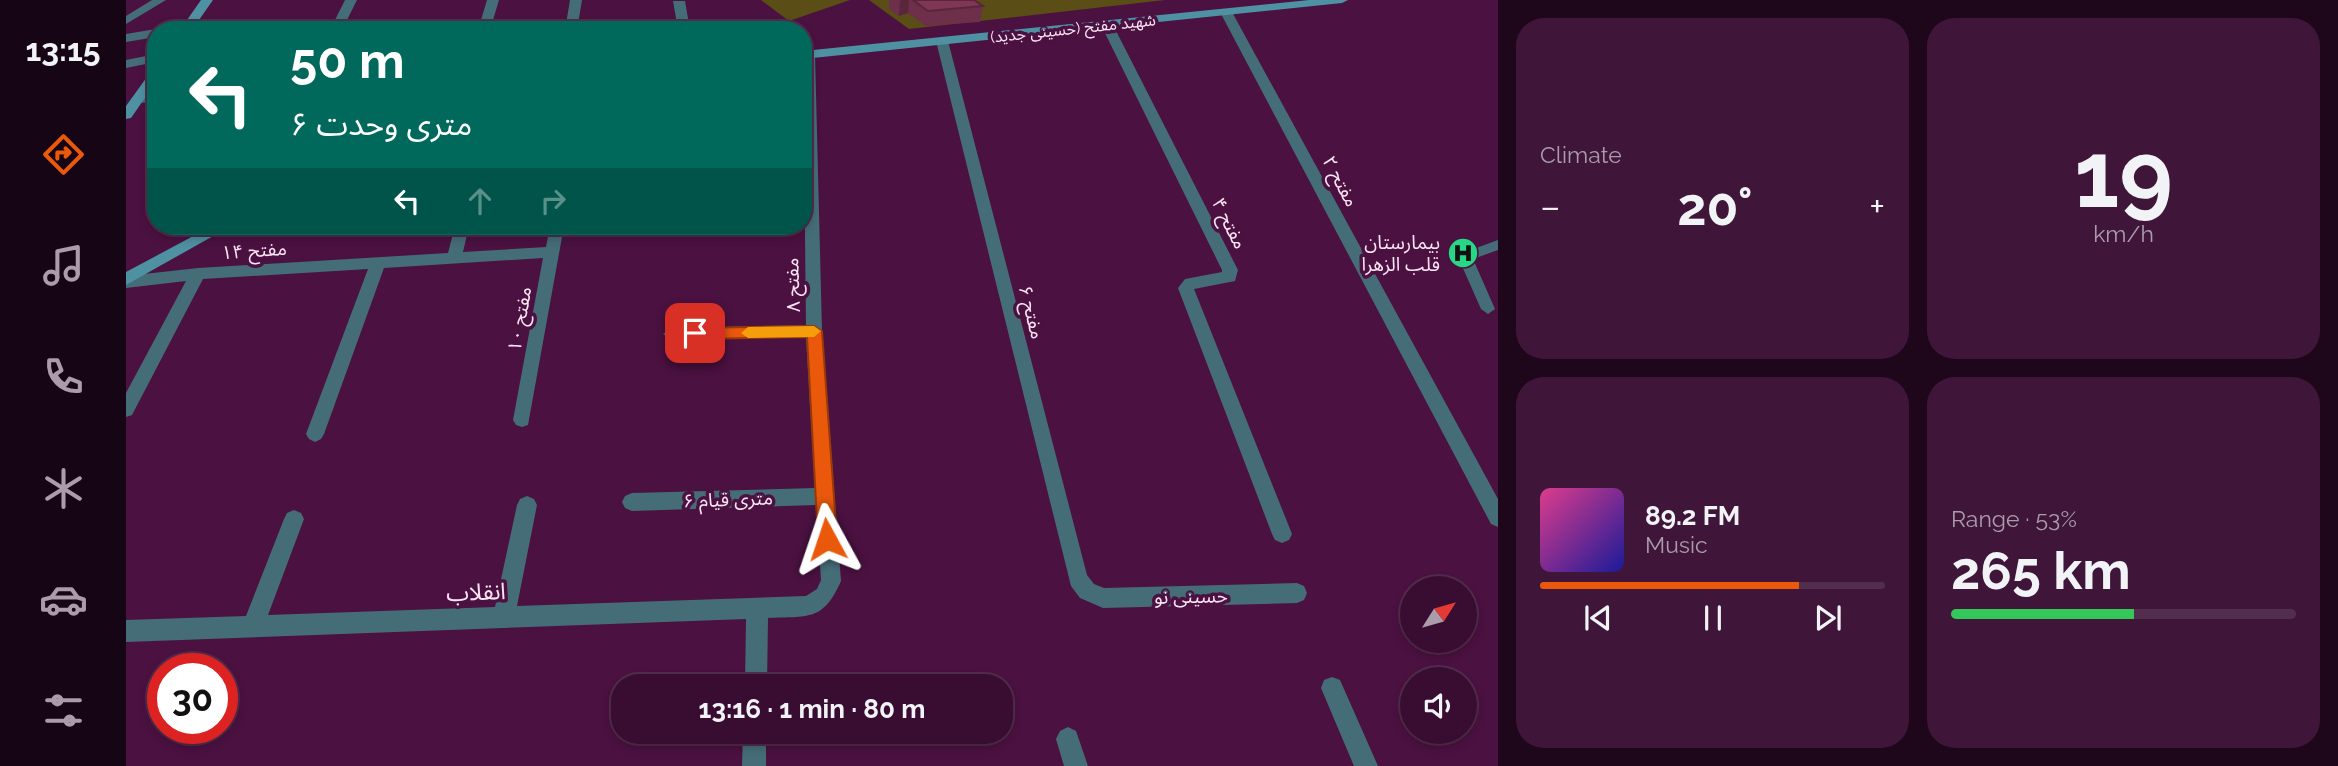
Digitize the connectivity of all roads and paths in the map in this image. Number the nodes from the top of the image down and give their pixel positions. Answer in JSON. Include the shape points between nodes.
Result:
{"nodes":[{"id":1,"x":160,"y":0,"type":"edge"},
{"id":2,"x":207,"y":0,"type":"edge"},
{"id":3,"x":351,"y":0,"type":"edge"},
{"id":4,"x":493,"y":0,"type":"edge"},
{"id":5,"x":576,"y":0,"type":"edge"},
{"id":6,"x":1342,"y":0,"type":"edge"},
{"id":7,"x":679,"y":1,"type":"edge"},
{"id":8,"x":1231,"y":8,"type":"edge"},
{"id":9,"x":126,"y":21,"type":"edge"},
{"id":10,"x":190,"y":21,"type":"edge"},
{"id":11,"x":340,"y":21,"type":"edge"},
{"id":12,"x":487,"y":21,"type":"edge"},
{"id":13,"x":572,"y":21,"type":"edge"},
{"id":14,"x":682,"y":21,"type":"edge"},
{"id":15,"x":1107,"y":25,"type":"junction"},
{"id":16,"x":147,"y":34,"type":"edge"},
{"id":17,"x":126,"y":38,"type":"edge"},
{"id":18,"x":942,"y":41,"type":"junction"},
{"id":19,"x":812,"y":53,"type":"edge"},
{"id":20,"x":147,"y":60,"type":"edge"},
{"id":21,"x":126,"y":64,"type":"edge"},
{"id":22,"x":147,"y":84,"type":"edge"},
{"id":23,"x":134,"y":99,"type":"edge"},
{"id":24,"x":126,"y":115,"type":"edge"},
{"id":25,"x":208,"y":235,"type":"edge"},
{"id":26,"x":460,"y":235,"type":"edge"},
{"id":27,"x":556,"y":235,"type":"edge"},
{"id":28,"x":809,"y":235,"type":"edge"},
{"id":29,"x":1498,"y":245,"type":"edge"},
{"id":30,"x":553,"y":252,"type":"junction"},
{"id":31,"x":454,"y":258,"type":"junction"},
{"id":32,"x":378,"y":263,"type":"junction"},
{"id":33,"x":198,"y":274,"type":"junction"},
{"id":34,"x":126,"y":280,"type":"edge"},
{"id":35,"x":1495,"y":312,"type":"edge"},
{"id":36,"x":814,"y":331,"type":"junction"},
{"id":37,"x":671,"y":334,"type":"dead end"},
{"id":38,"x":126,"y":410,"type":"edge"},
{"id":39,"x":522,"y":420,"type":"dead end"},
{"id":40,"x":315,"y":434,"type":"dead end"},
{"id":41,"x":824,"y":496,"type":"junction"},
{"id":42,"x":632,"y":502,"type":"dead end"},
{"id":43,"x":527,"y":505,"type":"dead end"},
{"id":44,"x":1498,"y":518,"type":"edge"},
{"id":45,"x":294,"y":519,"type":"dead end"},
{"id":46,"x":1282,"y":534,"type":"dead end"},
{"id":47,"x":1087,"y":591,"type":"joint"},
{"id":48,"x":1297,"y":593,"type":"dead end"},
{"id":49,"x":824,"y":596,"type":"joint"},
{"id":50,"x":757,"y":608,"type":"junction"},
{"id":51,"x":504,"y":617,"type":"junction"},
{"id":52,"x":253,"y":626,"type":"junction"},
{"id":53,"x":126,"y":631,"type":"edge"},
{"id":54,"x":756,"y":674,"type":"edge"},
{"id":55,"x":1332,"y":688,"type":"dead end"},
{"id":56,"x":1068,"y":739,"type":"dead end"},
{"id":57,"x":755,"y":744,"type":"edge"},
{"id":58,"x":754,"y":766,"type":"edge"},
{"id":59,"x":1076,"y":766,"type":"edge"},
{"id":60,"x":1366,"y":766,"type":"edge"}],
"edges":[{"from":1,"to":9,"type":"street"},
{"from":2,"to":10,"type":"street"},
{"from":3,"to":11,"type":"street"},
{"from":4,"to":12,"type":"street"},
{"from":5,"to":13,"type":"street"},
{"from":6,"to":8,"type":"street","name":"شهید مفتح (حسینی جدید)"},
{"from":7,"to":14,"type":"street"},
{"from":8,"to":15,"type":"street","name":"شهید مفتح (حسینی جدید)"},
{"from":8,"to":44,"type":"street","name":"مفتح ۲"},
{"from":15,"to":18,"type":"street","name":"شهید مفتح (حسینی جدید)"},
{"from":15,"to":46,"type":"street","name":"مفتح ۴","via":[[1230,270],[1229,277],[1191,283],[1186,288]]},
{"from":16,"to":17,"type":"street"},
{"from":18,"to":19,"type":"street","name":"شهید مفتح (حسینی جدید)"},
{"from":18,"to":47,"type":"street","name":"مفتح ۶","via":[[1077,579]]},
{"from":20,"to":21,"type":"street"},
{"from":22,"to":23,"type":"street"},
{"from":23,"to":24,"type":"street"},
{"from":25,"to":34,"type":"street"},
{"from":26,"to":31,"type":"street"},
{"from":27,"to":30,"type":"street","name":"مفتح ۱۰"},
{"from":28,"to":36,"type":"street","name":"مفتح ۸"},
{"from":29,"to":35,"type":"lane","via":[[1465,257]]},
{"from":30,"to":31,"type":"street","name":"مفتح ۱۴"},
{"from":30,"to":39,"type":"street","name":"مفتح ۱۰"},
{"from":31,"to":32,"type":"street","name":"مفتح ۱۴"},
{"from":32,"to":33,"type":"street","name":"مفتح ۱۴"},
{"from":32,"to":40,"type":"street"},
{"from":33,"to":34,"type":"street","name":"مفتح ۱۴"},
{"from":33,"to":38,"type":"street"},
{"from":36,"to":37,"type":"street"},
{"from":36,"to":41,"type":"street","name":"مفتح ۸"},
{"from":41,"to":42,"type":"street","name":"۶ متری قیام"},
{"from":41,"to":49,"type":"street","name":"مفتح ۸","via":[[831,581]]},
{"from":43,"to":51,"type":"street"},
{"from":45,"to":52,"type":"street"},
{"from":47,"to":48,"type":"street","name":"حسینی نو","via":[[1103,598]]},
{"from":49,"to":50,"type":"street","name":"انقلاب","via":[[809,606]]},
{"from":50,"to":51,"type":"street","name":"انقلاب"},
{"from":50,"to":54,"type":"street"},
{"from":51,"to":52,"type":"street","name":"انقلاب"},
{"from":52,"to":53,"type":"street","name":"انقلاب"},
{"from":55,"to":60,"type":"street"},
{"from":56,"to":59,"type":"street"},
{"from":57,"to":58,"type":"street"}]}
